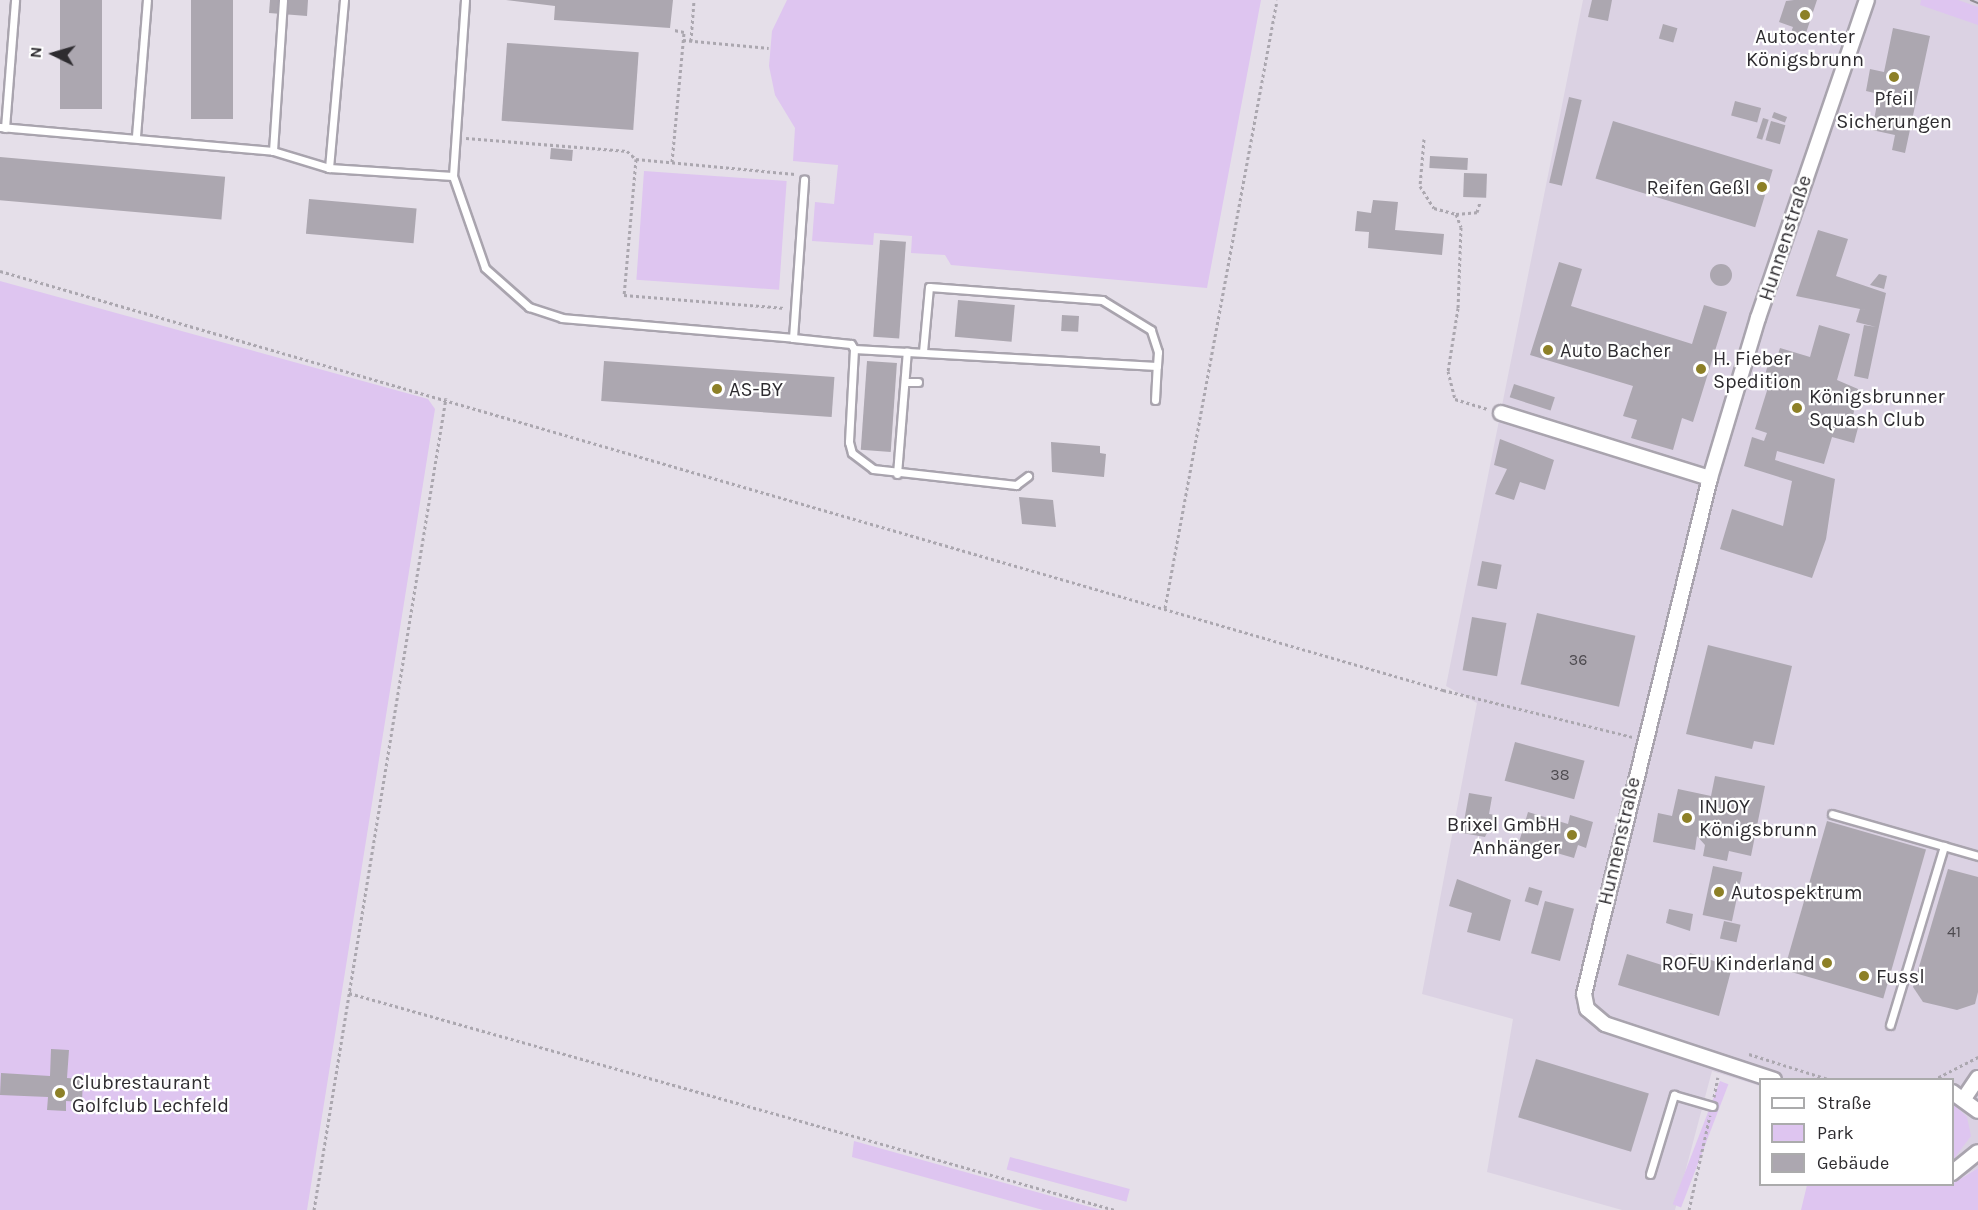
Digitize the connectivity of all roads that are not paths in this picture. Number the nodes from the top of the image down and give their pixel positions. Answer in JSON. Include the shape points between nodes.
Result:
{"nodes":[{"id":1,"x":15,"y":0,"type":"edge"},
{"id":2,"x":147,"y":0,"type":"edge"},
{"id":3,"x":283,"y":0,"type":"edge"},
{"id":4,"x":344,"y":0,"type":"edge"},
{"id":5,"x":465,"y":0,"type":"edge"},
{"id":6,"x":1867,"y":0,"type":"edge"},
{"id":7,"x":3,"y":127,"type":"edge"},
{"id":8,"x":136,"y":136,"type":"junction"},
{"id":9,"x":273,"y":151,"type":"junction"},
{"id":10,"x":329,"y":168,"type":"junction"},
{"id":11,"x":453,"y":176,"type":"junction"},
{"id":12,"x":804,"y":179,"type":"dead end"},
{"id":13,"x":793,"y":338,"type":"junction"},
{"id":14,"x":854,"y":349,"type":"junction"},
{"id":15,"x":907,"y":351,"type":"junction"},
{"id":16,"x":923,"y":352,"type":"junction"},
{"id":17,"x":1157,"y":366,"type":"junction"},
{"id":18,"x":905,"y":382,"type":"junction"},
{"id":19,"x":918,"y":382,"type":"dead end"},
{"id":20,"x":1155,"y":400,"type":"dead end"},
{"id":21,"x":1501,"y":413,"type":"road end"},
{"id":22,"x":897,"y":474,"type":"junction"},
{"id":23,"x":1028,"y":476,"type":"dead end"},
{"id":24,"x":1710,"y":478,"type":"junction"},
{"id":25,"x":1832,"y":814,"type":"dead end"},
{"id":26,"x":1944,"y":846,"type":"junction"},
{"id":27,"x":1978,"y":856,"type":"edge"},
{"id":28,"x":1890,"y":1025,"type":"dead end"},
{"id":29,"x":1768,"y":1078,"type":"edge"},
{"id":30,"x":1978,"y":1078,"type":"edge"},
{"id":31,"x":1959,"y":1094,"type":"edge"},
{"id":32,"x":1712,"y":1107,"type":"road end"},
{"id":33,"x":1978,"y":1111,"type":"edge"},
{"id":34,"x":1978,"y":1152,"type":"edge"},
{"id":35,"x":1973,"y":1162,"type":"edge"},
{"id":36,"x":1954,"y":1172,"type":"edge"},
{"id":37,"x":1650,"y":1174,"type":"dead end"}],
"edges":[{"from":1,"to":7,"type":"lane"},
{"from":2,"to":8,"type":"lane"},
{"from":3,"to":9,"type":"lane"},
{"from":4,"to":10,"type":"lane"},
{"from":5,"to":11,"type":"lane"},
{"from":6,"to":24,"type":"street","name":"Hunnenstraße","via":[[1758,318]]},
{"from":7,"to":8,"type":"lane"},
{"from":8,"to":9,"type":"lane"},
{"from":9,"to":10,"type":"lane"},
{"from":10,"to":11,"type":"lane"},
{"from":11,"to":13,"type":"lane","via":[[485,268],[530,307],[562,318]]},
{"from":12,"to":13,"type":"lane"},
{"from":13,"to":14,"type":"lane","via":[[851,344]]},
{"from":14,"to":15,"type":"lane"},
{"from":14,"to":22,"type":"lane","via":[[852,453],[873,469]]},
{"from":15,"to":16,"type":"lane"},
{"from":15,"to":18,"type":"lane"},
{"from":16,"to":17,"type":"lane"},
{"from":16,"to":17,"type":"lane","via":[[929,286],[1102,300],[1151,330]]},
{"from":17,"to":20,"type":"lane"},
{"from":18,"to":19,"type":"lane"},
{"from":18,"to":22,"type":"lane"},
{"from":21,"to":24,"type":"street"},
{"from":22,"to":23,"type":"lane","via":[[1016,485]]},
{"from":24,"to":29,"type":"street","name":"Hunnenstraße","via":[[1643,740],[1586,1004],[1605,1024]]},
{"from":25,"to":26,"type":"lane"},
{"from":26,"to":27,"type":"lane"},
{"from":26,"to":28,"type":"lane"},
{"from":30,"to":31,"type":"street"},
{"from":31,"to":33,"type":"street"},
{"from":32,"to":37,"type":"lane","via":[[1674,1095]]},
{"from":34,"to":35,"type":"street"},
{"from":35,"to":36,"type":"street"}]}
